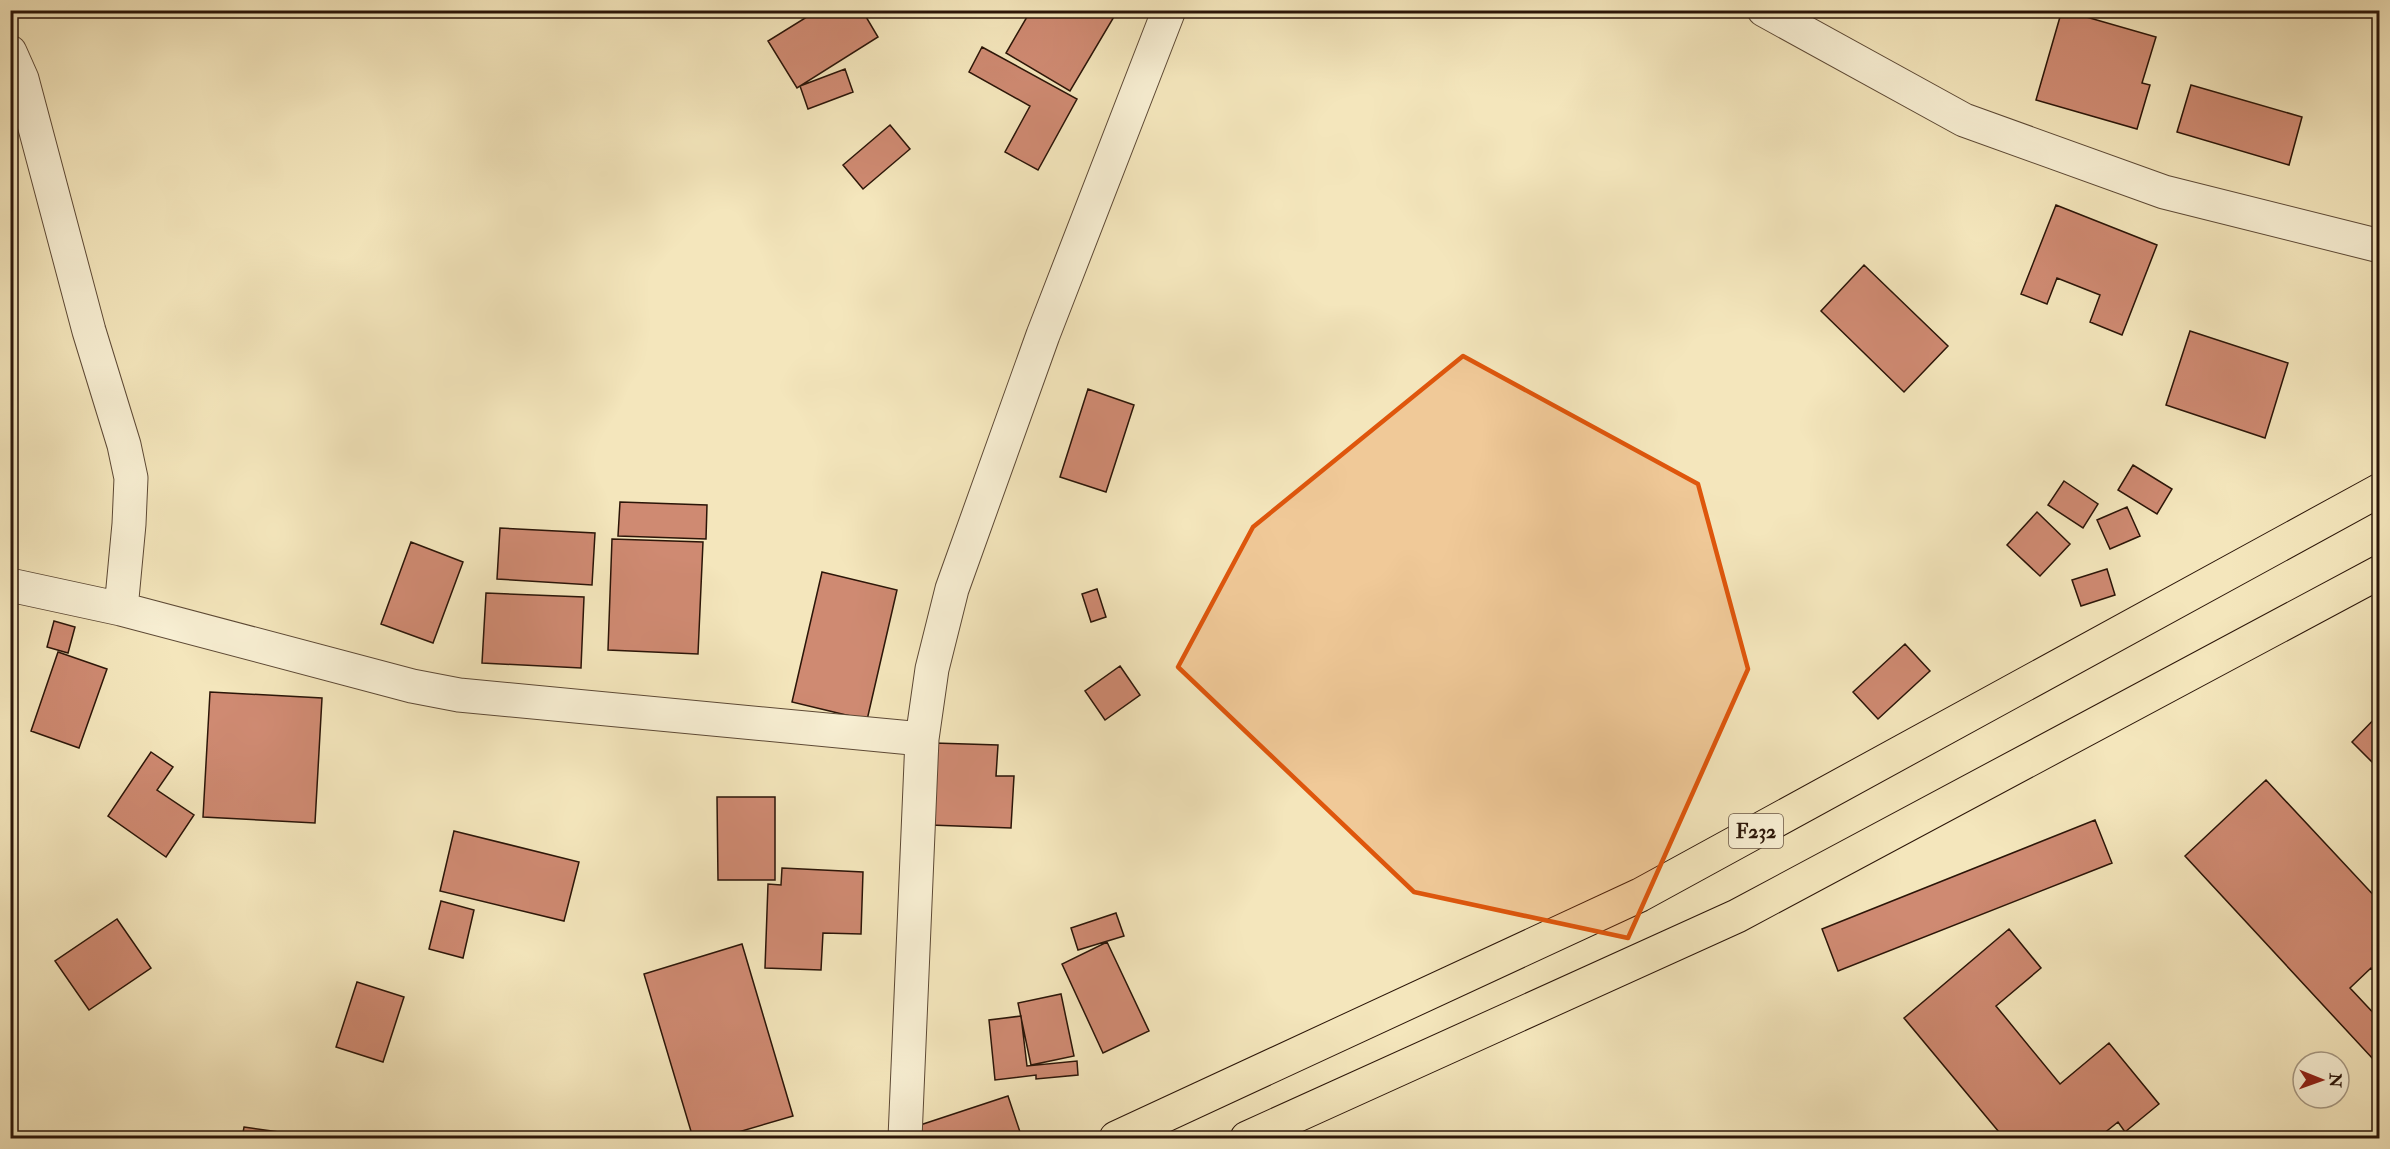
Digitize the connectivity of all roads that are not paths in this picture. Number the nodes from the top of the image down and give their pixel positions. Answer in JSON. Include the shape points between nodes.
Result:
{"nodes":[{"id":1,"x":1169,"y":10,"type":"edge"},
{"id":2,"x":1764,"y":10,"type":"edge"},
{"id":3,"x":10,"y":52,"type":"edge"},
{"id":4,"x":2379,"y":246,"type":"edge"},
{"id":5,"x":2379,"y":490,"type":"edge"},
{"id":6,"x":2379,"y":572,"type":"edge"},
{"id":7,"x":10,"y":585,"type":"edge"},
{"id":8,"x":121,"y":609,"type":"junction"},
{"id":9,"x":922,"y":739,"type":"junction"},
{"id":10,"x":905,"y":1138,"type":"edge"},
{"id":11,"x":1116,"y":1138,"type":"edge"},
{"id":12,"x":1247,"y":1138,"type":"edge"}],
"edges":[{"from":1,"to":9,"type":"street","via":[[1043,335],[952,589],[932,669]]},
{"from":2,"to":4,"type":"street","via":[[1964,120],[2164,192]]},
{"from":3,"to":8,"type":"street","via":[[22,79],[131,478]]},
{"from":5,"to":11,"type":"highway","number":"F232","via":[[1640,895]]},
{"from":6,"to":12,"type":"highway","via":[[1737,916]]},
{"from":7,"to":8,"type":"street"},
{"from":8,"to":9,"type":"street","via":[[459,695]]},
{"from":9,"to":10,"type":"street"}]}
